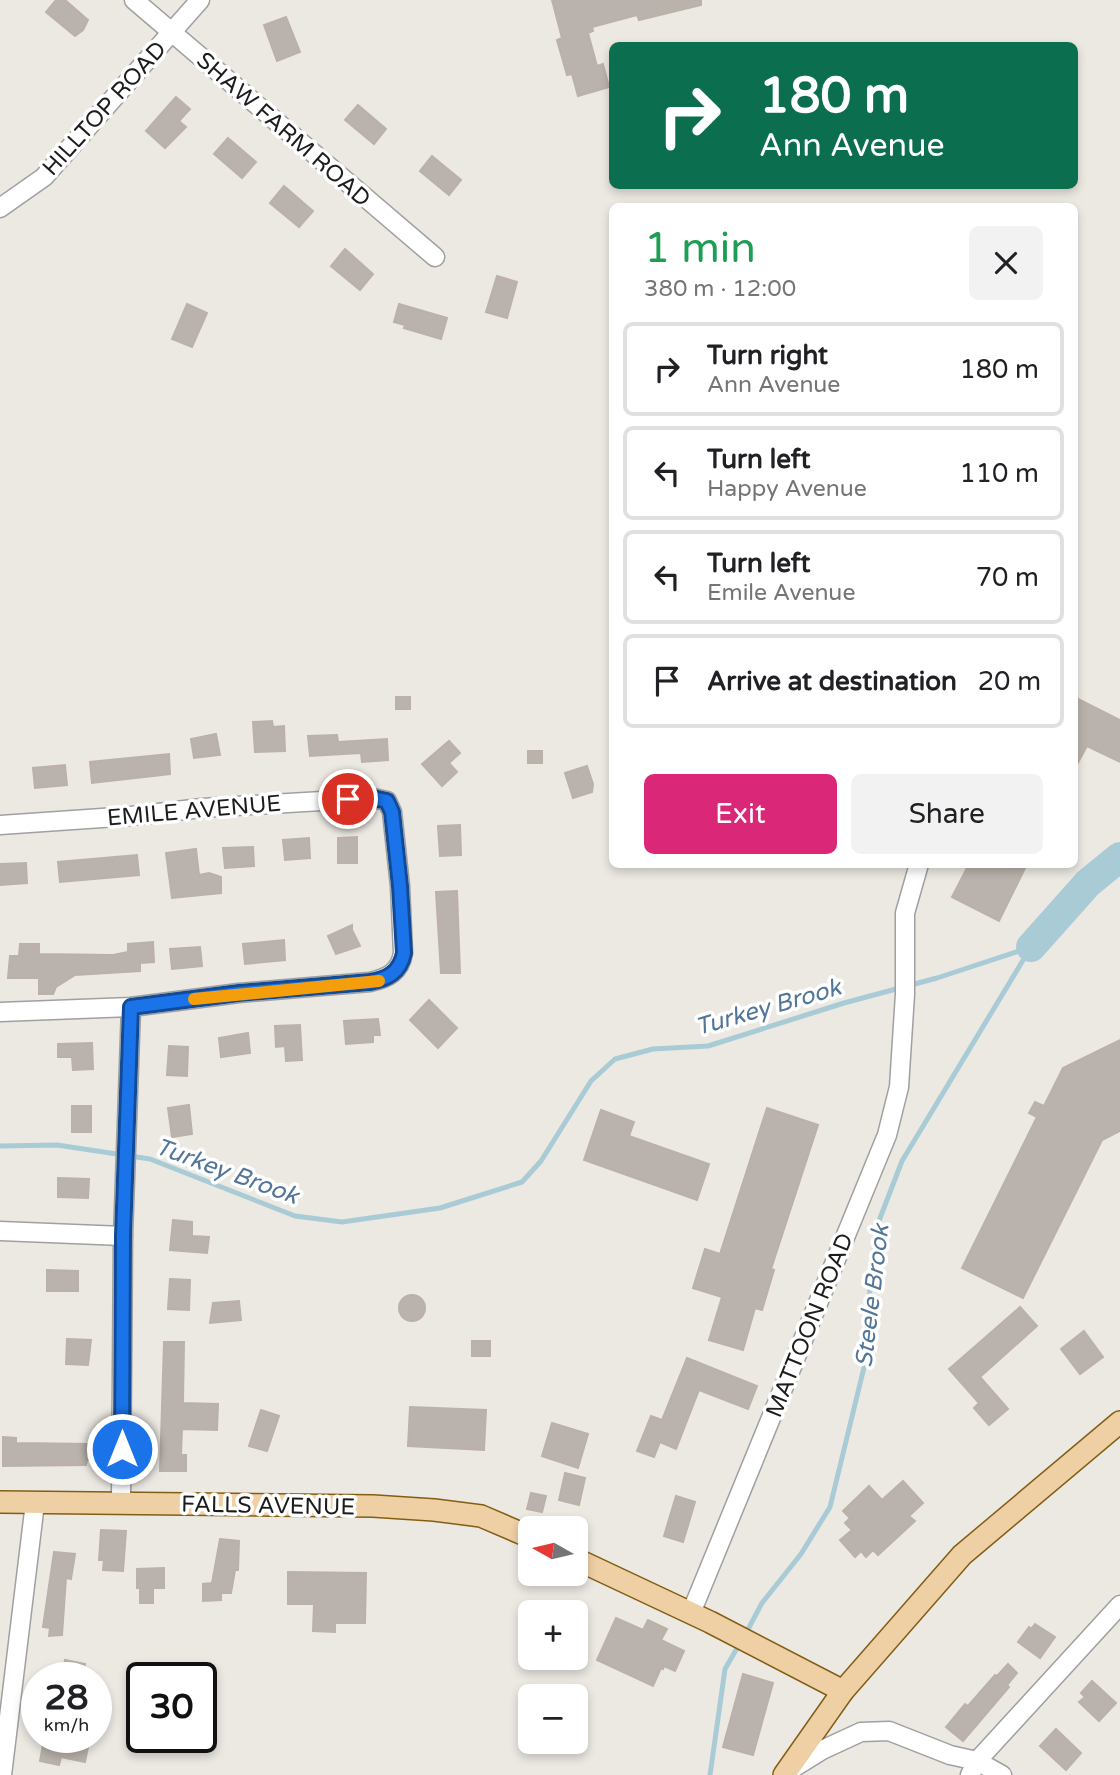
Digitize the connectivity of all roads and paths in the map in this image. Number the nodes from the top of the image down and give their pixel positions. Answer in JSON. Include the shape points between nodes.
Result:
{"nodes":[{"id":1,"x":134,"y":0,"type":"edge"},
{"id":2,"x":200,"y":0,"type":"edge"},
{"id":3,"x":172,"y":32,"type":"junction"},
{"id":4,"x":0,"y":208,"type":"edge"},
{"id":5,"x":435,"y":257,"type":"dead end"},
{"id":6,"x":0,"y":825,"type":"edge"},
{"id":7,"x":918,"y":868,"type":"edge"},
{"id":8,"x":131,"y":1007,"type":"junction"},
{"id":9,"x":0,"y":1012,"type":"edge"},
{"id":10,"x":0,"y":1231,"type":"edge"},
{"id":11,"x":123,"y":1236,"type":"junction"},
{"id":12,"x":1120,"y":1422,"type":"edge"},
{"id":13,"x":0,"y":1502,"type":"edge"},
{"id":14,"x":121,"y":1502,"type":"junction"},
{"id":15,"x":35,"y":1503,"type":"junction"},
{"id":16,"x":518,"y":1532,"type":"edge"},
{"id":17,"x":588,"y":1565,"type":"edge"},
{"id":18,"x":1120,"y":1605,"type":"edge"},
{"id":19,"x":700,"y":1618,"type":"junction"},
{"id":20,"x":843,"y":1691,"type":"junction"},
{"id":21,"x":974,"y":1768,"type":"edge"},
{"id":22,"x":2,"y":1773,"type":"edge"},
{"id":23,"x":784,"y":1774,"type":"edge"},
{"id":24,"x":1002,"y":1775,"type":"edge"}],
"edges":[{"from":1,"to":3,"type":"street","name":"SHAW FARM ROAD"},
{"from":2,"to":3,"type":"street","name":"HILLTOP ROAD"},
{"from":3,"to":4,"type":"street","name":"HILLTOP ROAD","via":[[44,177]]},
{"from":3,"to":5,"type":"street","name":"SHAW FARM ROAD"},
{"from":6,"to":8,"type":"street","name":"EMILE AVENUE","via":[[202,808],[373,798],[387,801],[392,812],[404,953],[394,974],[370,982]]},
{"from":7,"to":19,"type":"street","name":"MATTOON ROAD","via":[[905,913],[899,1087],[887,1135]]},
{"from":8,"to":9,"type":"street"},
{"from":8,"to":11,"type":"street"},
{"from":10,"to":11,"type":"street"},
{"from":11,"to":14,"type":"street"},
{"from":12,"to":20,"type":"main road","via":[[962,1555]]},
{"from":13,"to":15,"type":"main road","name":"FALLS AVENUE"},
{"from":14,"to":15,"type":"main road","name":"FALLS AVENUE"},
{"from":14,"to":16,"type":"main road","name":"FALLS AVENUE","via":[[434,1510],[481,1516]]},
{"from":15,"to":22,"type":"street"},
{"from":17,"to":19,"type":"main road"},
{"from":18,"to":21,"type":"street"},
{"from":19,"to":20,"type":"main road"},
{"from":20,"to":23,"type":"main road"},
{"from":21,"to":23,"type":"street","via":[[889,1731],[861,1732]]},
{"from":21,"to":24,"type":"street"}]}
